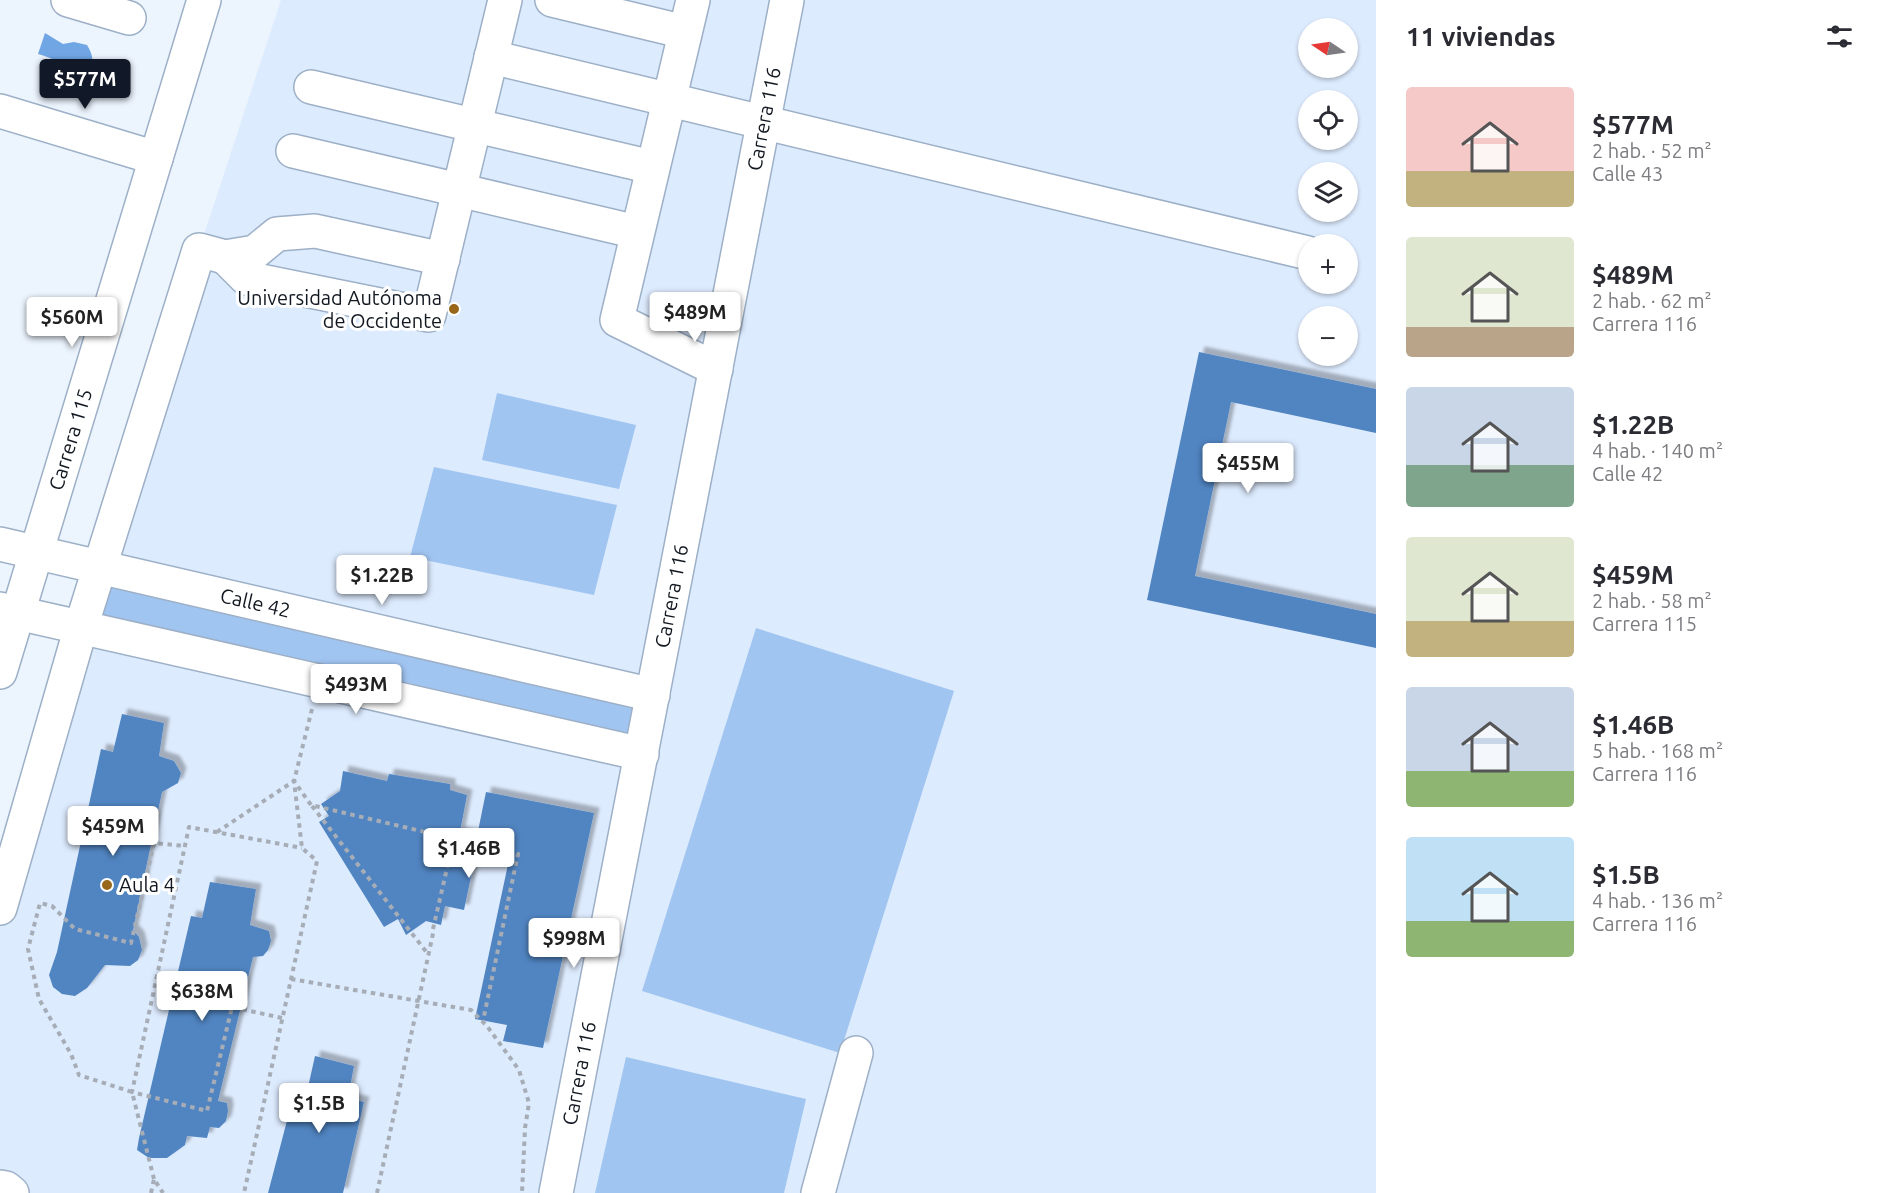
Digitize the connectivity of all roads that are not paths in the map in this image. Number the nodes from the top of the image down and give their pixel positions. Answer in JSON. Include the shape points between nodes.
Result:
{"nodes":[{"id":1,"x":68,"y":0,"type":"edge"},
{"id":2,"x":204,"y":0,"type":"edge"},
{"id":3,"x":505,"y":0,"type":"edge"},
{"id":4,"x":552,"y":0,"type":"edge"},
{"id":5,"x":693,"y":0,"type":"edge"},
{"id":6,"x":787,"y":0,"type":"edge"},
{"id":7,"x":129,"y":18,"type":"dead end"},
{"id":8,"x":685,"y":32,"type":"junction"},
{"id":9,"x":491,"y":57,"type":"junction"},
{"id":10,"x":311,"y":87,"type":"dead end"},
{"id":11,"x":669,"y":100,"type":"junction"},
{"id":12,"x":0,"y":111,"type":"edge"},
{"id":13,"x":763,"y":122,"type":"junction"},
{"id":14,"x":475,"y":125,"type":"junction"},
{"id":15,"x":292,"y":151,"type":"dead end"},
{"id":16,"x":156,"y":158,"type":"junction"},
{"id":17,"x":652,"y":167,"type":"junction"},
{"id":18,"x":460,"y":190,"type":"junction"},
{"id":19,"x":637,"y":232,"type":"junction"},
{"id":20,"x":1298,"y":251,"type":"edge"},
{"id":21,"x":212,"y":254,"type":"junction"},
{"id":22,"x":443,"y":259,"type":"junction"},
{"id":23,"x":716,"y":369,"type":"junction"},
{"id":24,"x":0,"y":544,"type":"edge"},
{"id":25,"x":36,"y":552,"type":"junction"},
{"id":26,"x":99,"y":567,"type":"junction"},
{"id":27,"x":9,"y":611,"type":"edge"},
{"id":28,"x":81,"y":627,"type":"junction"},
{"id":29,"x":0,"y":672,"type":"edge"},
{"id":30,"x":653,"y":695,"type":"junction"},
{"id":31,"x":642,"y":754,"type":"junction"},
{"id":32,"x":0,"y":908,"type":"edge"},
{"id":33,"x":856,"y":1053,"type":"dead end"},
{"id":34,"x":0,"y":1187,"type":"edge"},
{"id":35,"x":12,"y":1193,"type":"edge"},
{"id":36,"x":556,"y":1193,"type":"edge"},
{"id":37,"x":818,"y":1193,"type":"edge"}],
"edges":[{"from":1,"to":7,"type":"street"},
{"from":2,"to":16,"type":"street","name":"Carrera 115"},
{"from":3,"to":9,"type":"street"},
{"from":4,"to":8,"type":"street"},
{"from":5,"to":8,"type":"street"},
{"from":6,"to":13,"type":"street","name":"Carrera 116"},
{"from":8,"to":11,"type":"street"},
{"from":9,"to":11,"type":"street"},
{"from":9,"to":14,"type":"street"},
{"from":10,"to":14,"type":"street"},
{"from":11,"to":13,"type":"street"},
{"from":11,"to":17,"type":"street"},
{"from":12,"to":16,"type":"street"},
{"from":13,"to":20,"type":"street"},
{"from":13,"to":23,"type":"street","name":"Carrera 116"},
{"from":14,"to":17,"type":"street"},
{"from":14,"to":18,"type":"street"},
{"from":15,"to":18,"type":"street"},
{"from":16,"to":25,"type":"street","name":"Carrera 115"},
{"from":17,"to":19,"type":"street"},
{"from":18,"to":19,"type":"street"},
{"from":18,"to":22,"type":"street"},
{"from":19,"to":23,"type":"street","via":[[617,320]]},
{"from":21,"to":22,"type":"street","via":[[255,252],[277,234],[315,231]]},
{"from":21,"to":22,"type":"street","via":[[246,278],[429,315]]},
{"from":21,"to":26,"type":"street"},
{"from":23,"to":30,"type":"street","name":"Carrera 116"},
{"from":24,"to":25,"type":"street","name":"Calle 42"},
{"from":25,"to":26,"type":"street","name":"Calle 42"},
{"from":25,"to":27,"type":"street","name":"Carrera 115"},
{"from":26,"to":28,"type":"street"},
{"from":26,"to":30,"type":"street","name":"Calle 42"},
{"from":27,"to":28,"type":"street"},
{"from":27,"to":29,"type":"street","name":"Carrera 115"},
{"from":28,"to":31,"type":"street"},
{"from":28,"to":32,"type":"street"},
{"from":30,"to":31,"type":"street","name":"Carrera 116"},
{"from":31,"to":36,"type":"street","name":"Carrera 116"},
{"from":33,"to":37,"type":"street"},
{"from":34,"to":35,"type":"street"}]}
